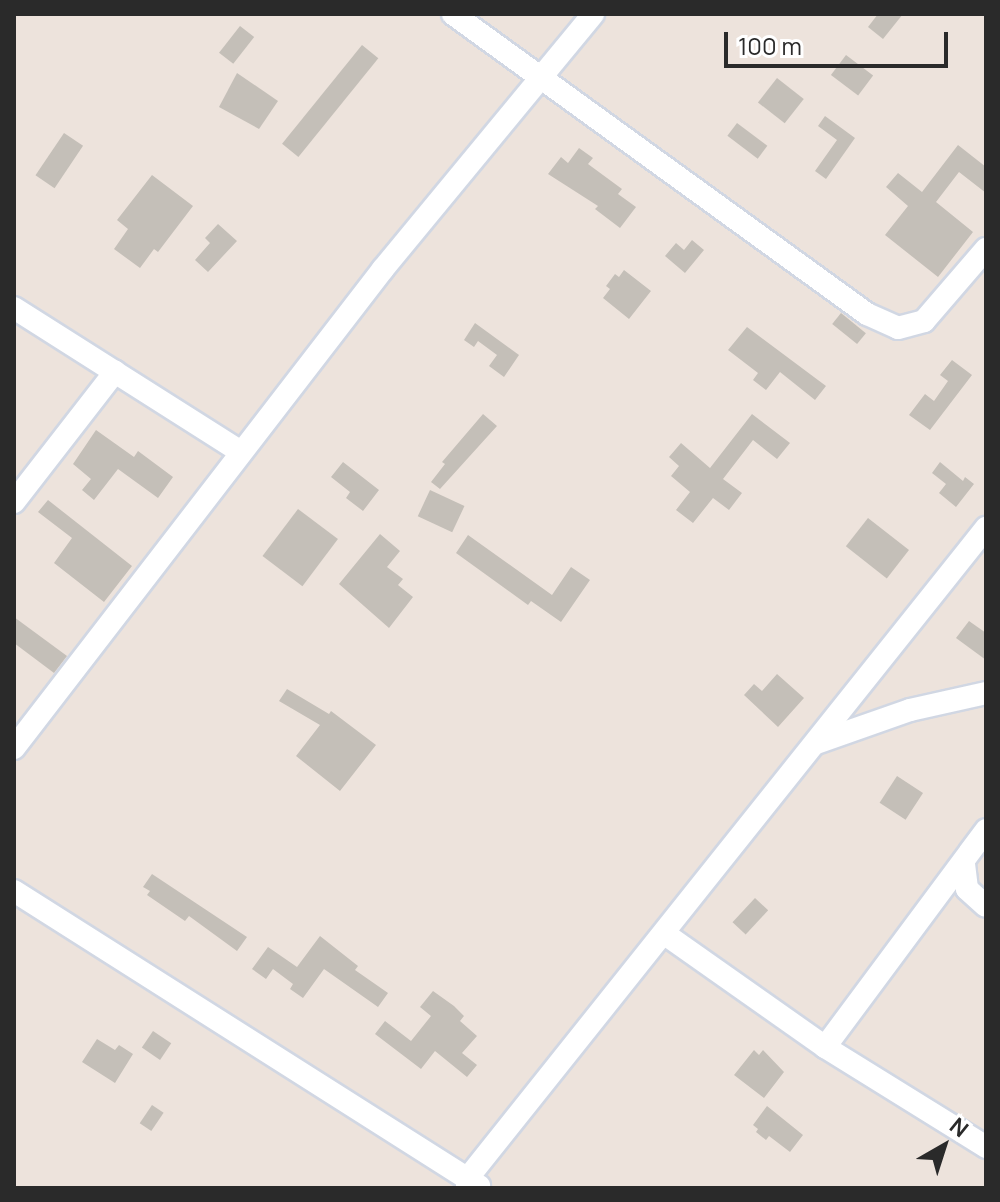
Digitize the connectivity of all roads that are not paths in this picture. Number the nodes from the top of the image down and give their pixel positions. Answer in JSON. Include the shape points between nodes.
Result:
{"nodes":[{"id":1,"x":453,"y":14,"type":"edge"},
{"id":2,"x":593,"y":14,"type":"edge"},
{"id":3,"x":542,"y":77,"type":"junction"},
{"id":4,"x":986,"y":249,"type":"edge"},
{"id":5,"x":14,"y":308,"type":"edge"},
{"id":6,"x":115,"y":372,"type":"junction"},
{"id":7,"x":241,"y":452,"type":"junction"},
{"id":8,"x":14,"y":502,"type":"edge"},
{"id":9,"x":986,"y":528,"type":"edge"},
{"id":10,"x":978,"y":550,"type":"edge"},
{"id":11,"x":986,"y":693,"type":"edge"},
{"id":12,"x":815,"y":744,"type":"junction"},
{"id":13,"x":14,"y":748,"type":"edge"},
{"id":14,"x":986,"y":830,"type":"edge"},
{"id":15,"x":964,"y":864,"type":"junction"},
{"id":16,"x":14,"y":891,"type":"edge"},
{"id":17,"x":986,"y":906,"type":"edge"},
{"id":18,"x":665,"y":934,"type":"junction"},
{"id":19,"x":825,"y":1047,"type":"junction"},
{"id":20,"x":986,"y":1147,"type":"edge"},
{"id":21,"x":472,"y":1185,"type":"edge"}],
"edges":[{"from":1,"to":3,"type":"street"},
{"from":2,"to":3,"type":"street"},
{"from":3,"to":4,"type":"street","via":[[867,314],[898,328],[924,321]]},
{"from":3,"to":7,"type":"street"},
{"from":5,"to":6,"type":"street"},
{"from":6,"to":7,"type":"street"},
{"from":6,"to":8,"type":"street"},
{"from":7,"to":13,"type":"street"},
{"from":9,"to":10,"type":"street"},
{"from":10,"to":12,"type":"street"},
{"from":11,"to":12,"type":"street","via":[[910,710]]},
{"from":12,"to":18,"type":"street"},
{"from":14,"to":15,"type":"street"},
{"from":15,"to":17,"type":"street","via":[[967,889]]},
{"from":15,"to":19,"type":"street"},
{"from":16,"to":21,"type":"street"},
{"from":18,"to":19,"type":"street"},
{"from":18,"to":21,"type":"street"},
{"from":19,"to":20,"type":"street"}]}
